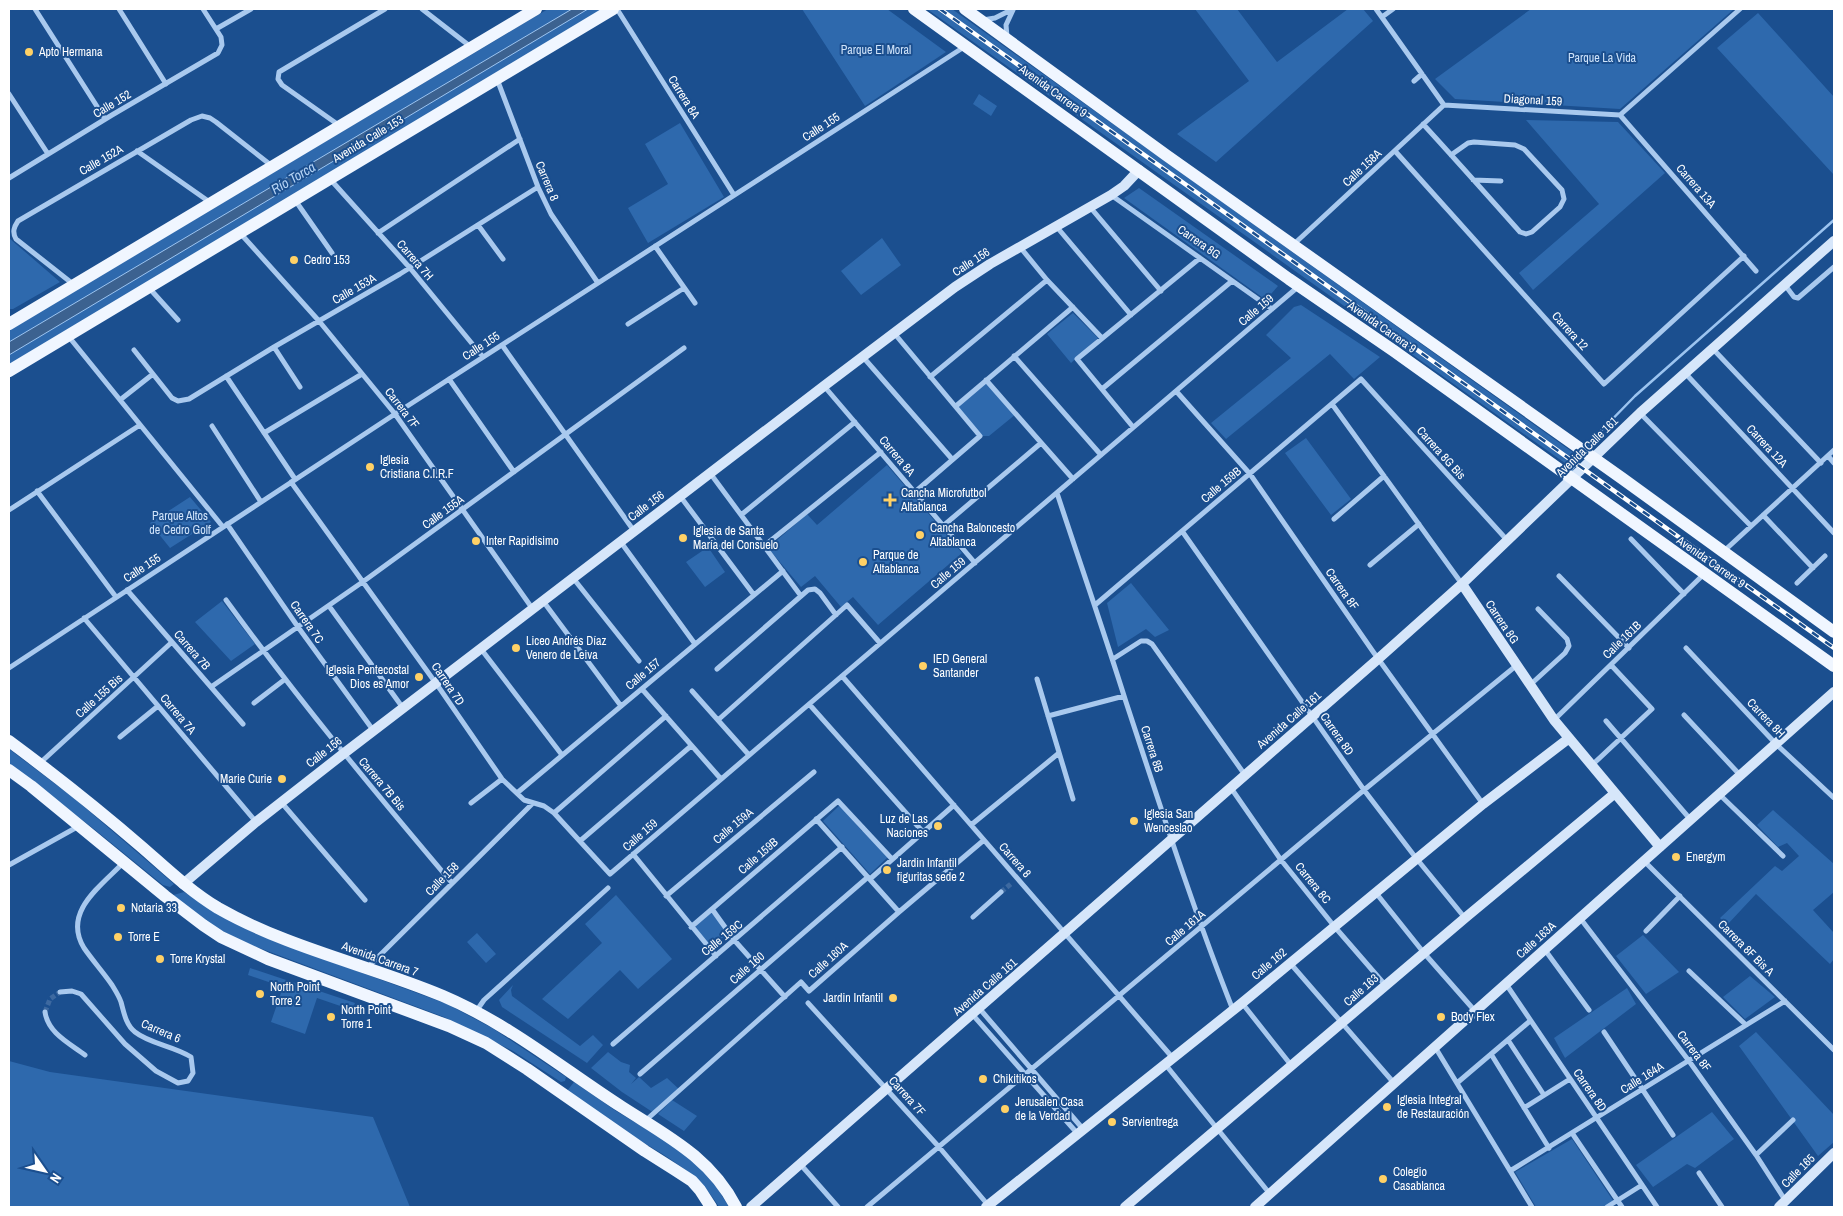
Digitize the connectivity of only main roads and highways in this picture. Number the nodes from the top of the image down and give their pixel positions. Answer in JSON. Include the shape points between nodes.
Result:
{"nodes":[{"id":1,"x":535,"y":9,"type":"edge"},
{"id":2,"x":613,"y":9,"type":"edge"},
{"id":3,"x":914,"y":9,"type":"edge"},
{"id":4,"x":965,"y":9,"type":"edge"},
{"id":5,"x":9,"y":324,"type":"edge"},
{"id":6,"x":9,"y":371,"type":"edge"},
{"id":7,"x":1834,"y":632,"type":"edge"},
{"id":8,"x":1834,"y":666,"type":"edge"},
{"id":9,"x":9,"y":741,"type":"edge"},
{"id":10,"x":9,"y":770,"type":"edge"},
{"id":11,"x":136,"y":872,"type":"junction"},
{"id":12,"x":183,"y":884,"type":"junction"},
{"id":13,"x":566,"y":1069,"type":"junction"},
{"id":14,"x":536,"y":1075,"type":"junction"},
{"id":15,"x":711,"y":1207,"type":"edge"},
{"id":16,"x":736,"y":1207,"type":"edge"}],
"edges":[{"from":1,"to":5,"type":"main road","name":"Avenida Calle 153"},
{"from":2,"to":6,"type":"main road","name":"Avenida Calle 153"},
{"from":3,"to":8,"type":"main road","name":"Avenida Carrera 9"},
{"from":4,"to":7,"type":"main road","name":"Avenida Carrera 9"},
{"from":9,"to":12,"type":"main road","name":"Avenida Carrera 7","via":[[79,793]]},
{"from":10,"to":11,"type":"main road"},
{"from":11,"to":12,"type":"main road","via":[[166,889],[178,889]]},
{"from":11,"to":14,"type":"main road","via":[[203,926],[228,941],[469,1035]]},
{"from":12,"to":13,"type":"main road","name":"Avenida Carrera 7","via":[[247,923],[476,1011]]},
{"from":13,"to":14,"type":"main road","via":[[570,1076],[567,1084],[563,1085]]},
{"from":13,"to":16,"type":"main road","name":"Avenida Carrera 7","via":[[694,1154],[724,1186]]},
{"from":14,"to":15,"type":"main road","via":[[692,1181]]}]}
